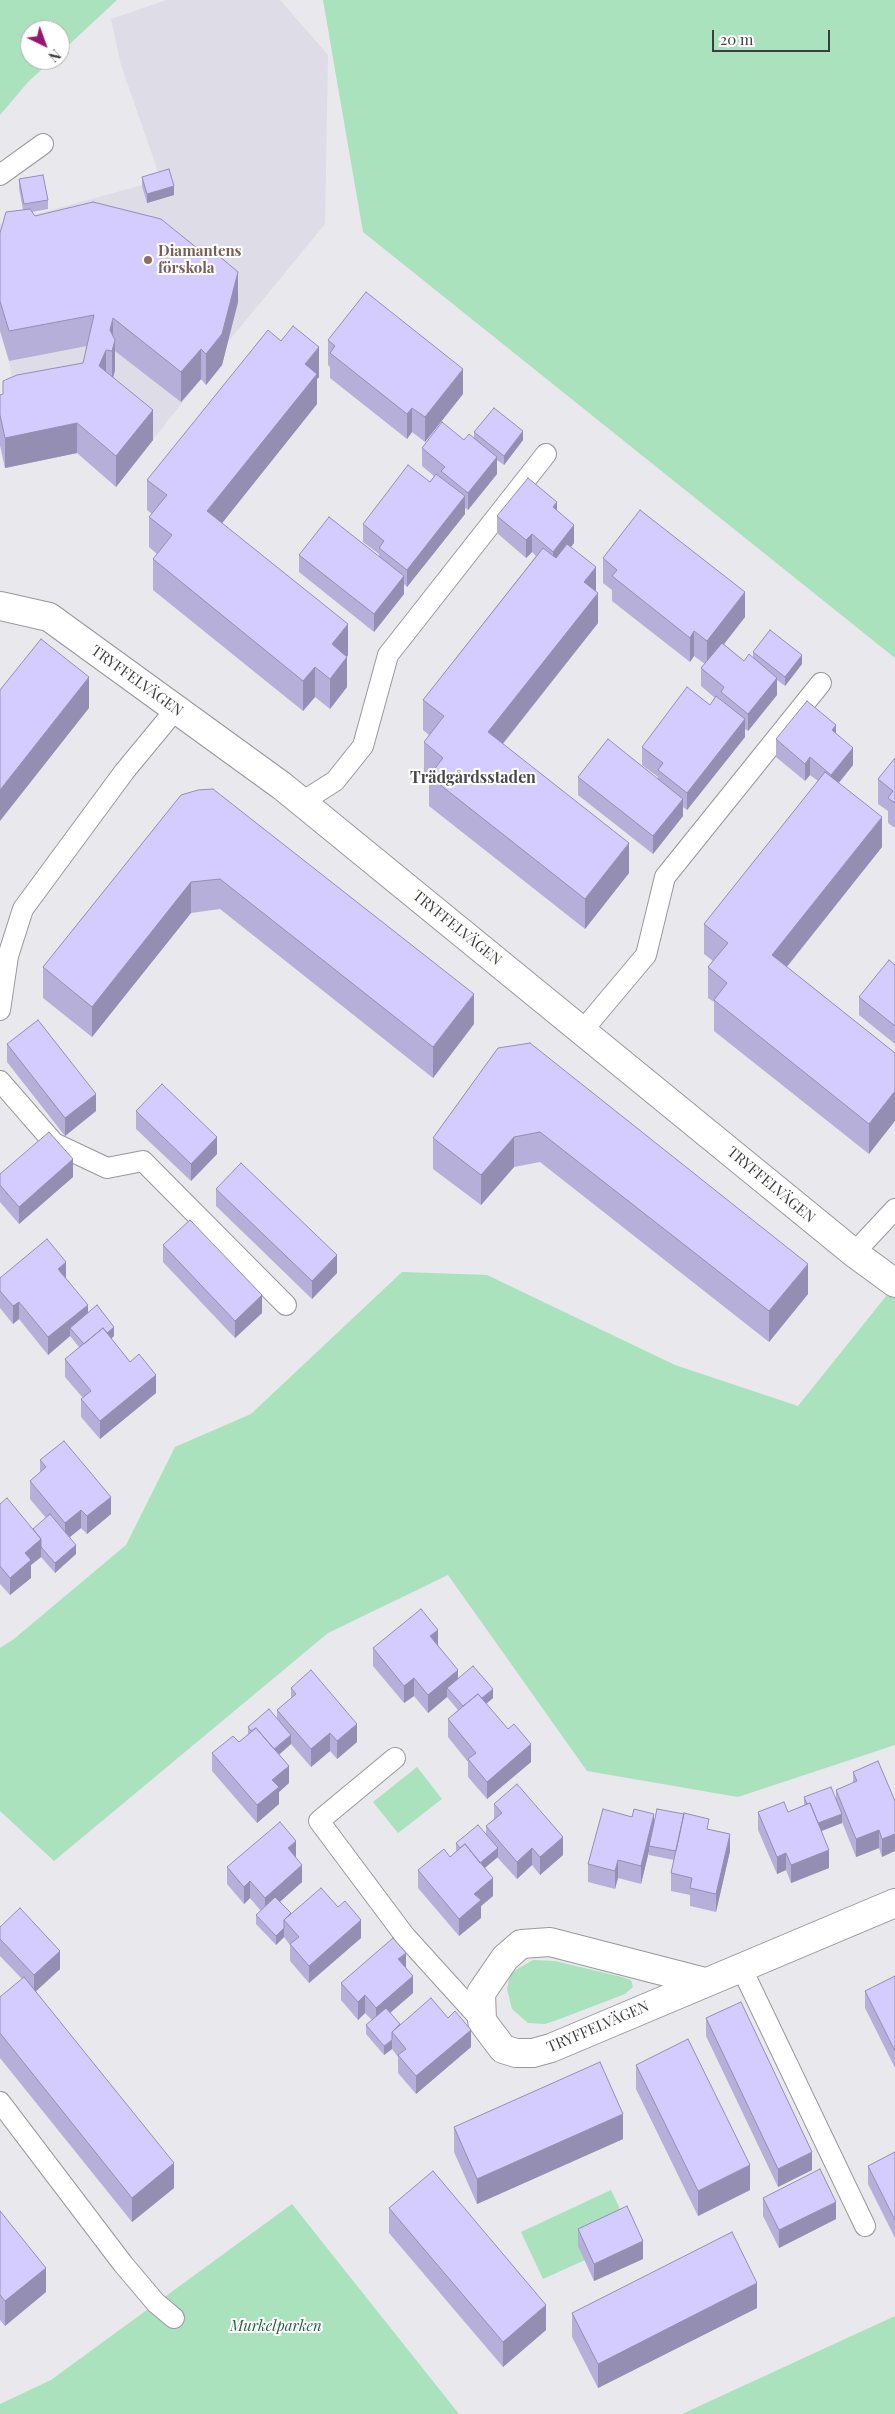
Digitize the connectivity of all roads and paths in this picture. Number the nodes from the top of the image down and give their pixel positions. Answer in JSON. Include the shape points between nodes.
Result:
{"nodes":[{"id":1,"x":43,"y":144,"type":"dead end"},
{"id":2,"x":0,"y":175,"type":"edge"},
{"id":3,"x":546,"y":454,"type":"dead end"},
{"id":4,"x":0,"y":606,"type":"edge"},
{"id":5,"x":821,"y":683,"type":"dead end"},
{"id":6,"x":176,"y":709,"type":"junction"},
{"id":7,"x":302,"y":802,"type":"junction"},
{"id":8,"x":0,"y":1010,"type":"edge"},
{"id":9,"x":583,"y":1030,"type":"junction"},
{"id":10,"x":0,"y":1082,"type":"edge"},
{"id":11,"x":895,"y":1209,"type":"edge"},
{"id":12,"x":854,"y":1254,"type":"junction"},
{"id":13,"x":895,"y":1283,"type":"edge"},
{"id":14,"x":286,"y":1306,"type":"dead end"},
{"id":15,"x":395,"y":1758,"type":"dead end"},
{"id":16,"x":895,"y":1903,"type":"edge"},
{"id":17,"x":742,"y":1967,"type":"junction"},
{"id":18,"x":705,"y":1982,"type":"junction"},
{"id":19,"x":482,"y":2021,"type":"junction"},
{"id":20,"x":0,"y":2102,"type":"edge"},
{"id":21,"x":865,"y":2226,"type":"dead end"},
{"id":22,"x":174,"y":2318,"type":"dead end"}],
"edges":[{"from":1,"to":2,"type":"lane"},
{"from":3,"to":7,"type":"lane","via":[[388,655],[363,746],[335,781]]},
{"from":4,"to":6,"type":"street","name":"TRYFFELVÄGEN","via":[[49,617]]},
{"from":5,"to":9,"type":"lane","via":[[666,877],[646,955]]},
{"from":6,"to":7,"type":"street","name":"TRYFFELVÄGEN"},
{"from":6,"to":8,"type":"lane","via":[[124,772],[23,909],[8,956]]},
{"from":7,"to":9,"type":"street","name":"TRYFFELVÄGEN"},
{"from":9,"to":12,"type":"street","name":"TRYFFELVÄGEN"},
{"from":10,"to":14,"type":"lane","via":[[54,1143],[106,1168],[143,1161]]},
{"from":11,"to":12,"type":"lane"},
{"from":12,"to":13,"type":"street","name":"TRYFFELVÄGEN"},
{"from":15,"to":19,"type":"lane","via":[[319,1821],[405,1936]]},
{"from":16,"to":17,"type":"street","name":"TRYFFELVÄGEN"},
{"from":17,"to":18,"type":"street","name":"TRYFFELVÄGEN"},
{"from":17,"to":21,"type":"lane"},
{"from":18,"to":19,"type":"street","name":"TRYFFELVÄGEN","via":[[533,2053],[503,2049]]},
{"from":18,"to":19,"type":"street","via":[[550,1942],[521,1944],[505,1958],[481,1993]]},
{"from":20,"to":22,"type":"lane","via":[[123,2264],[156,2303]]}]}
